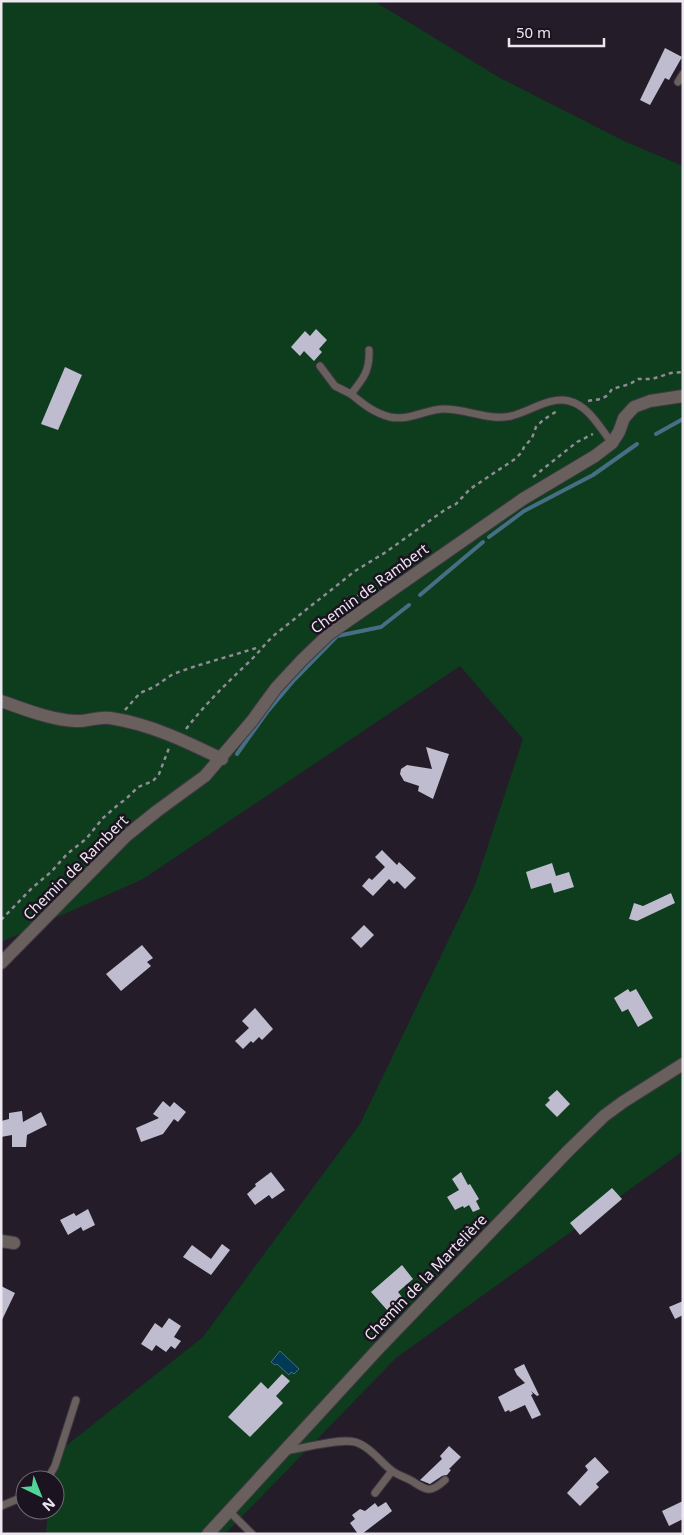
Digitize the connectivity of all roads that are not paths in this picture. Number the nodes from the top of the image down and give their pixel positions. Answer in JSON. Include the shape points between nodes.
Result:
{"nodes":[{"id":1,"x":683,"y":74,"type":"edge"},
{"id":2,"x":678,"y":82,"type":"dead end"},
{"id":3,"x":369,"y":350,"type":"dead end"},
{"id":4,"x":320,"y":366,"type":"dead end"},
{"id":5,"x":351,"y":394,"type":"junction"},
{"id":6,"x":683,"y":396,"type":"edge"},
{"id":7,"x":612,"y":443,"type":"junction"},
{"id":8,"x":1,"y":700,"type":"edge"},
{"id":9,"x":222,"y":759,"type":"junction"},
{"id":10,"x":1,"y":963,"type":"edge"},
{"id":11,"x":683,"y":1064,"type":"edge"},
{"id":12,"x":76,"y":1400,"type":"dead end"},
{"id":13,"x":284,"y":1452,"type":"junction"},
{"id":14,"x":53,"y":1470,"type":"edge"},
{"id":15,"x":392,"y":1471,"type":"junction"},
{"id":16,"x":444,"y":1480,"type":"dead end"},
{"id":17,"x":375,"y":1493,"type":"dead end"},
{"id":18,"x":15,"y":1500,"type":"edge"},
{"id":19,"x":1,"y":1506,"type":"edge"},
{"id":20,"x":229,"y":1511,"type":"junction"},
{"id":21,"x":208,"y":1534,"type":"edge"},
{"id":22,"x":252,"y":1534,"type":"edge"}],
"edges":[{"from":1,"to":2,"type":"lane"},
{"from":3,"to":5,"type":"lane","via":[[370,364]]},
{"from":4,"to":5,"type":"lane","via":[[334,386]]},
{"from":5,"to":7,"type":"lane","via":[[380,414],[393,418],[445,409],[509,417],[559,400],[569,401],[592,416]]},
{"from":6,"to":7,"type":"street","name":"Chemin de Rambert","via":[[634,407],[624,418]]},
{"from":7,"to":9,"type":"street","name":"Chemin de Rambert","via":[[523,499],[329,634],[276,688]]},
{"from":8,"to":9,"type":"street","via":[[33,712],[76,721],[106,718],[139,723]]},
{"from":9,"to":10,"type":"street","name":"Chemin de Rambert","via":[[205,776],[156,810],[126,836]]},
{"from":11,"to":13,"type":"street","name":"Chemin de la Martelière","via":[[604,1116],[568,1151]]},
{"from":12,"to":14,"type":"lane"},
{"from":13,"to":15,"type":"lane","via":[[356,1442]]},
{"from":13,"to":20,"type":"street","name":"Chemin de la Martelière"},
{"from":15,"to":16,"type":"lane","via":[[421,1488],[434,1488]]},
{"from":15,"to":17,"type":"lane"},
{"from":18,"to":19,"type":"lane"},
{"from":20,"to":21,"type":"street","name":"Chemin de la Martelière"},
{"from":20,"to":22,"type":"lane"}]}
